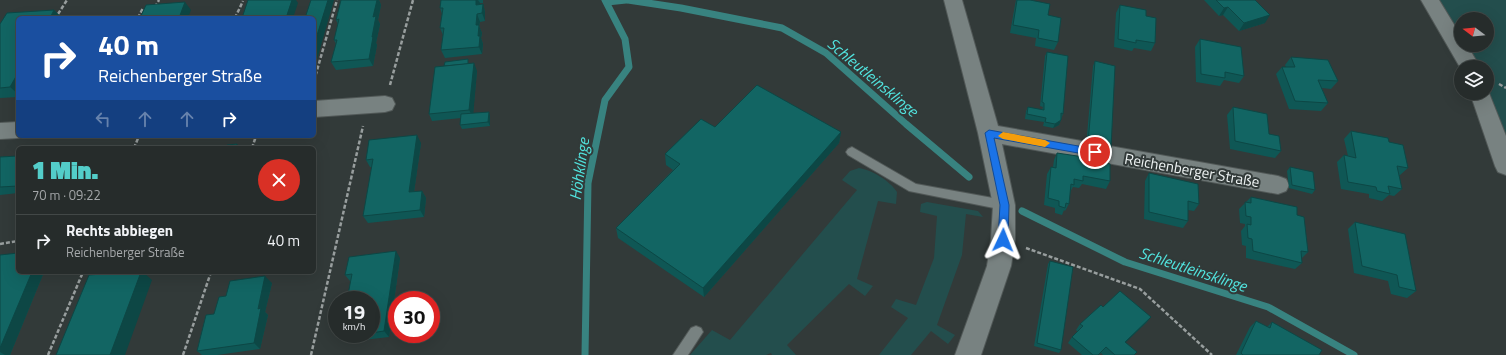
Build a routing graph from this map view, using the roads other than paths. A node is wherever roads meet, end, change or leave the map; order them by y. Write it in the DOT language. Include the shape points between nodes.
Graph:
graph roads {
  1 [pos="953,0"];
  2 [pos="1430,0"];
  3 [pos="1466,60"];
  4 [pos="1482,100"];
  5 [pos="376,105"];
  6 [pos="316,109"];
  7 [pos="16,130"];
  8 [pos="0,131"];
  9 [pos="989,133"];
  10 [pos="852,152"];
  11 [pos="1506,166"];
  12 [pos="1278,185"];
  13 [pos="1004,205"];
  14 [pos="696,332"];
  15 [pos="680,355"];
  16 [pos="968,355"];
  1 -- 9 [label="street"];
  2 -- 3 [label="street"];
  4 -- 11 [label="street"];
  5 -- 6 [label="street"];
  7 -- 8 [label="street"];
  9 -- 12 [label="street, Reichenberger Straße"];
  9 -- 13 [label="street"];
  10 -- 13 [label="lane" via="913,188"];
  13 -- 16 [label="street" via="999,266"];
  14 -- 15 [label="lane"];
}
